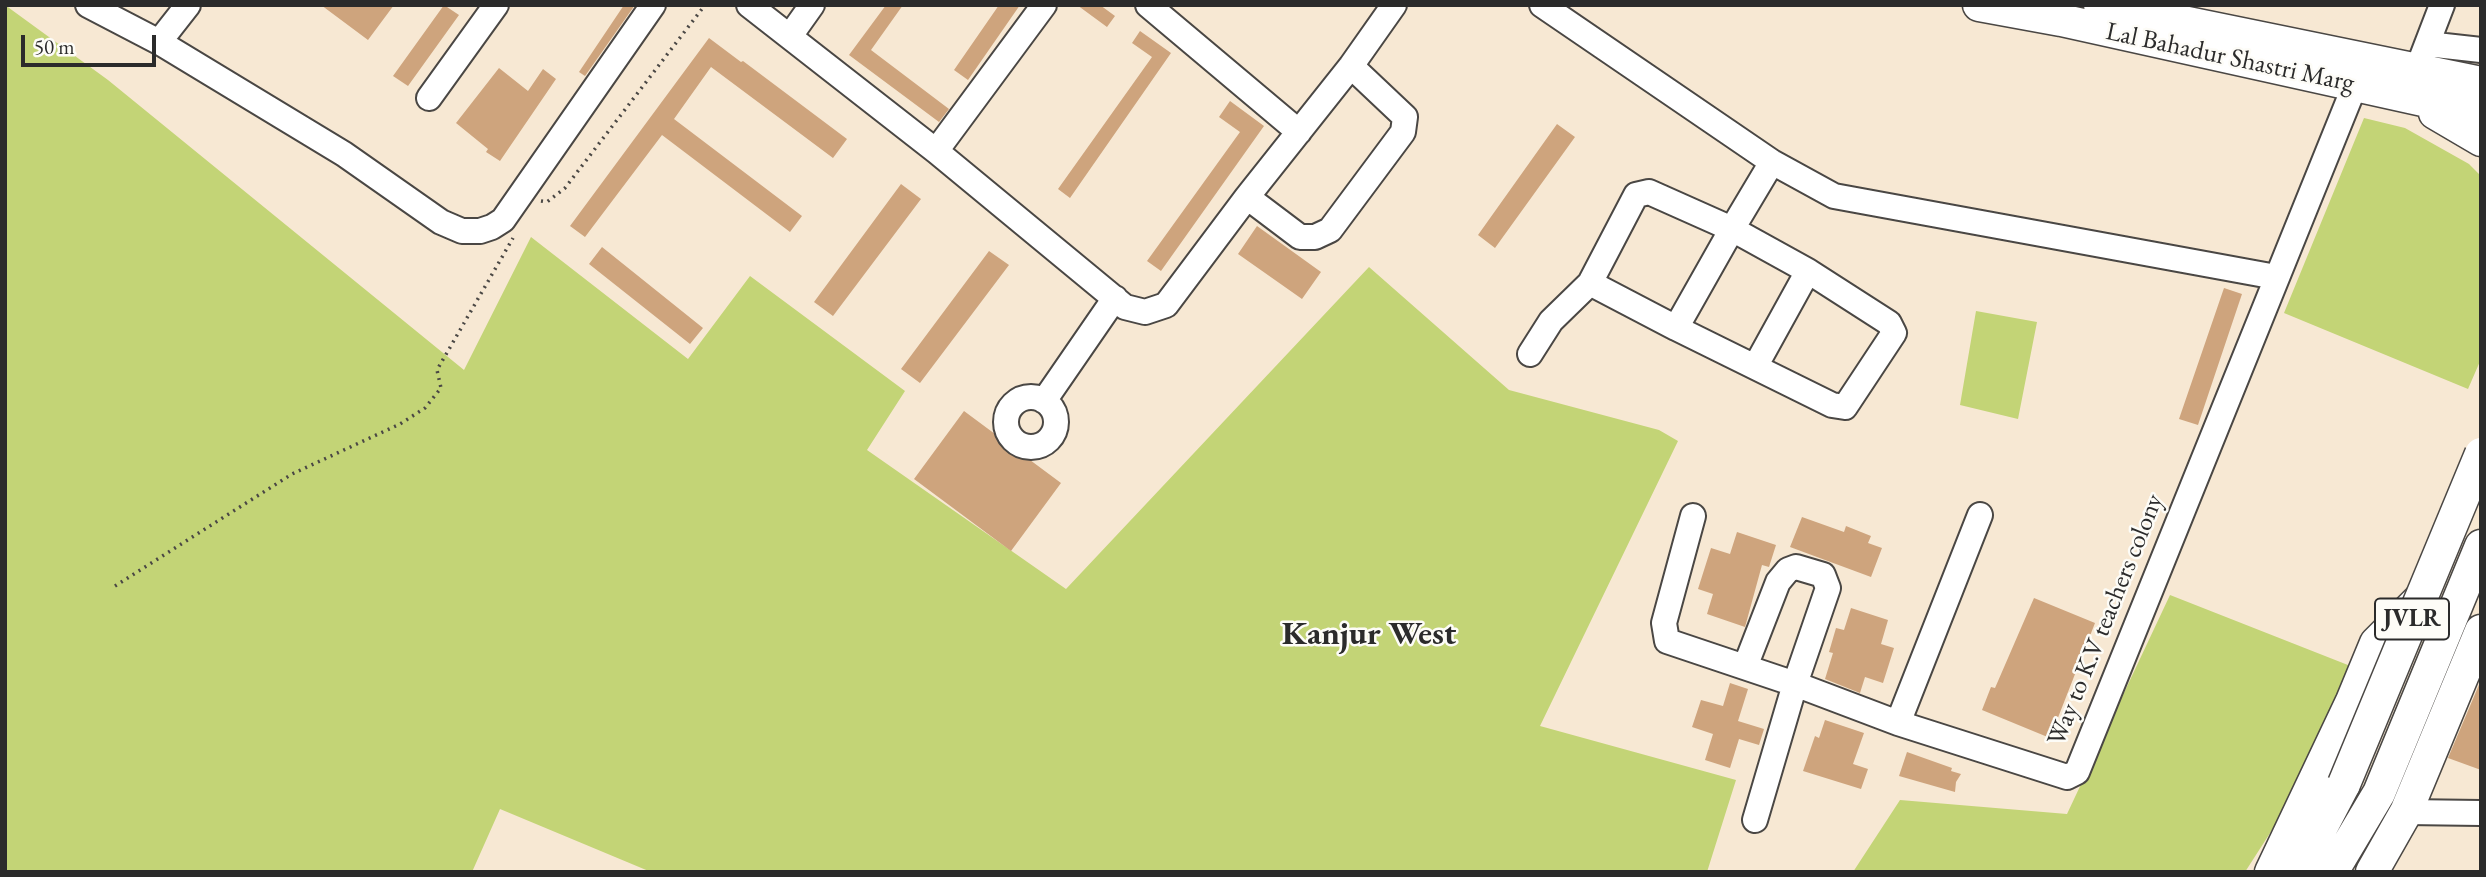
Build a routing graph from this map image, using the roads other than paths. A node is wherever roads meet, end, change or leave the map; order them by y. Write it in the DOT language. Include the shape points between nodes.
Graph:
graph roads {
  1 [pos="88,5"];
  2 [pos="188,5"];
  3 [pos="496,5"];
  4 [pos="653,5"];
  5 [pos="749,5"];
  6 [pos="812,5"];
  7 [pos="1044,5"];
  8 [pos="1148,5"];
  9 [pos="1394,5"];
  10 [pos="1542,5"];
  11 [pos="1979,5"];
  12 [pos="2100,5"];
  13 [pos="2442,5"];
  14 [pos="2142,9"];
  15 [pos="790,36"];
  16 [pos="159,41"];
  17 [pos="2481,50"];
  18 [pos="1351,66"];
  19 [pos="2418,71"];
  20 [pos="2481,83"];
  21 [pos="2355,85"];
  22 [pos="429,98"];
  23 [pos="2481,113"];
  24 [pos="1299,132"];
  25 [pos="2481,140"];
  26 [pos="936,151"];
  27 [pos="1772,163"];
  28 [pos="1247,197"];
  29 [pos="1732,229"];
  30 [pos="1808,271"];
  31 [pos="2276,277"];
  32 [pos="1590,283"];
  33 [pos="1115,298"];
  34 [pos="1676,328"];
  35 [pos="1530,354"];
  36 [pos="1755,367"];
  37 [pos="1044,401"];
  38 [pos="2481,454"];
  39 [pos="2481,484"];
  40 [pos="1980,515"];
  41 [pos="1693,516"];
  42 [pos="2481,546"];
  43 [pos="2481,631"];
  44 [pos="1745,667"];
  45 [pos="1794,684"];
  46 [pos="1898,723"];
  47 [pos="2406,812"];
  48 [pos="2481,813"];
  49 [pos="1755,820"];
  50 [pos="2271,872"];
  51 [pos="2298,872"];
  52 [pos="2332,872"];
  53 [pos="2372,872"];
  1 -- 16 [label="street"];
  2 -- 16 [label="street"];
  3 -- 22 [label="street"];
  4 -- 16 [label="street" via="566,115 519,184 503,220 480,231 462,231 441,222 344,154"];
  5 -- 15 [label="street"];
  6 -- 15 [label="street"];
  7 -- 26 [label="street"];
  8 -- 24 [label="street"];
  9 -- 18 [label="street"];
  10 -- 27 [label="street"];
  11 -- 21 [label="main road, Lal Bahadur Shastri Marg"];
  12 -- 14 [label="main road, Lal Bahadur Shastri Marg"];
  13 -- 19 [label="street"];
  14 -- 19 [label="main road, Lal Bahadur Shastri Marg"];
  15 -- 26 [label="street"];
  17 -- 19 [label="street"];
  18 -- 24 [label="street"];
  18 -- 28 [label="street" via="1405,117 1403,132 1330,230 1300,237"];
  19 -- 20 [label="main road, Lal Bahadur Shastri Marg"];
  19 -- 21 [label="main road, Lal Bahadur Shastri Marg"];
  19 -- 23 [label="main road, Lal Bahadur Shastri Marg"];
  19 -- 25 [label="main road"];
  21 -- 31 [label="street, Way to K.V teachers colony"];
  24 -- 28 [label="street"];
  26 -- 33 [label="street"];
  27 -- 29 [label="street"];
  27 -- 31 [label="street" via="1834,196"];
  28 -- 33 [label="street" via="1166,305 1145,312 1125,307"];
  29 -- 30 [label="street"];
  29 -- 32 [label="street" via="1649,192 1636,195"];
  29 -- 34 [label="street"];
  30 -- 36 [label="street"];
  30 -- 36 [label="street" via="1889,323 1895,332 1845,407"];
  31 -- 46 [label="street, Way to K.V teachers colony" via="2077,772 2067,777"];
  32 -- 34 [label="street"];
  32 -- 35 [label="street" via="1551,321"];
  33 -- 37 [label="street"];
  34 -- 36 [label="street"];
  38 -- 51 [label="main road, JVLR, bridge" via="2344,784"];
  39 -- 50 [label="main road" via="2438,582 2376,643"];
  40 -- 46 [label="street"];
  41 -- 44 [label="street, Way to K.V teachers colony" via="1664,623 1667,641"];
  42 -- 52 [label="main road, JVLR" via="2379,793"];
  43 -- 47 [label="main road"];
  44 -- 45 [label="street, Way to K.V teachers colony"];
  44 -- 45 [label="street" via="1778,582 1796,567 1811,570 1823,575 1828,588"];
  45 -- 46 [label="street, Way to K.V teachers colony"];
  45 -- 49 [label="street"];
  47 -- 48 [label="street"];
  47 -- 53 [label="main road"];
}
